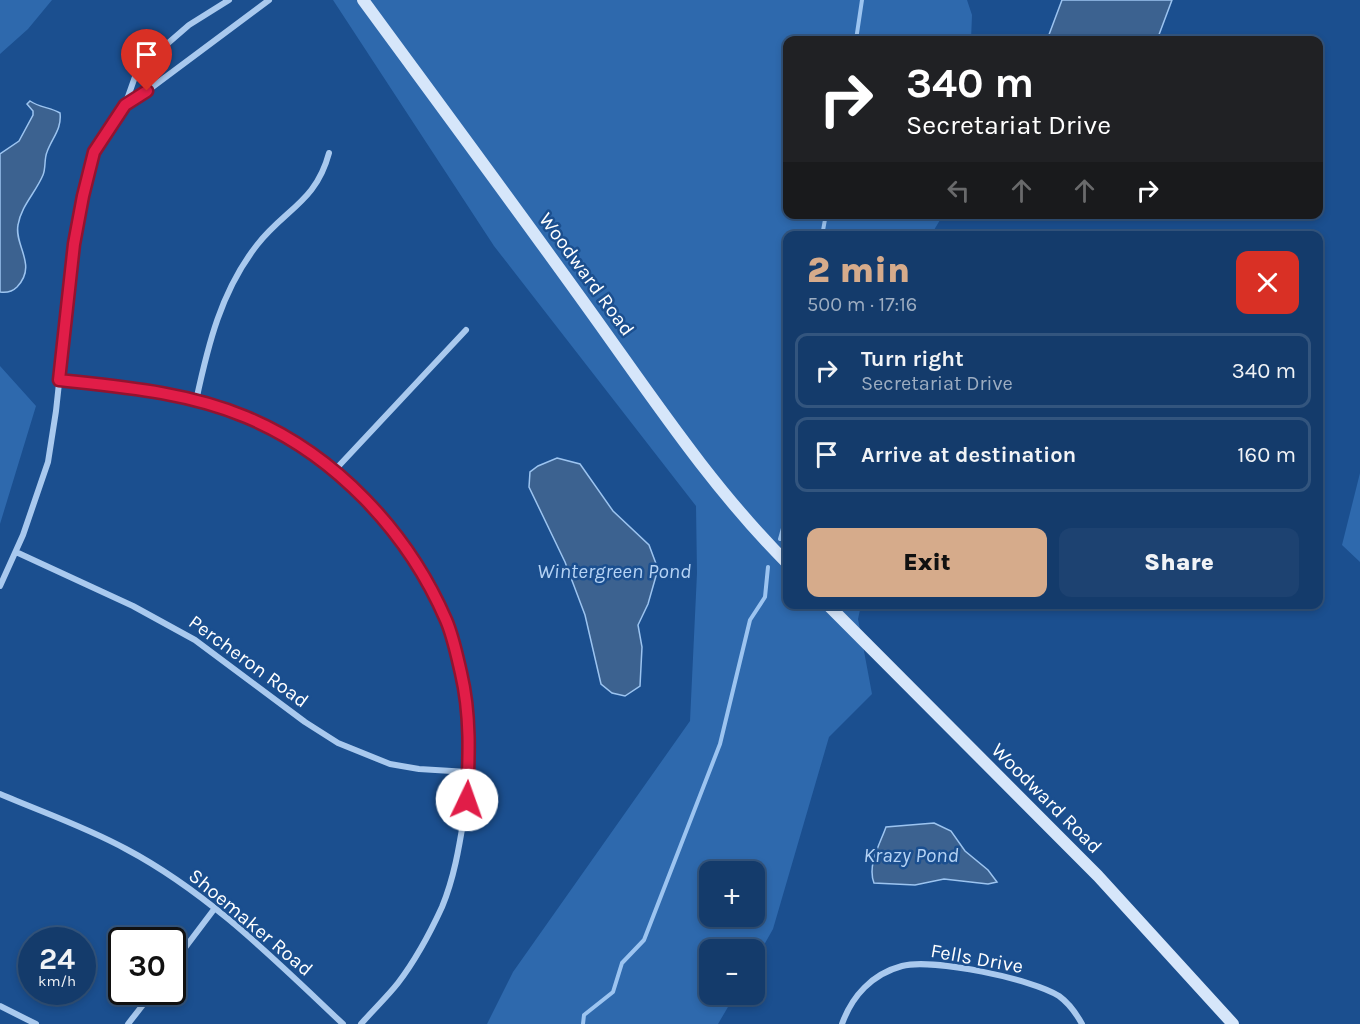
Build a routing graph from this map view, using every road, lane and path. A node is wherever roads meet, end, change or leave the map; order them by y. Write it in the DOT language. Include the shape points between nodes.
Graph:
graph roads {
  1 [pos="229,0"];
  2 [pos="269,0"];
  3 [pos="363,0"];
  4 [pos="125,105"];
  5 [pos="329,153"];
  6 [pos="466,330"];
  7 [pos="59,380"];
  8 [pos="196,401"];
  9 [pos="334,471"];
  10 [pos="16,552"];
  11 [pos="783,559"];
  12 [pos="0,586"];
  13 [pos="832,609"];
  14 [pos="468,772"];
  15 [pos="0,794"];
  16 [pos="215,908"];
  17 [pos="186,946"];
  18 [pos="143,1005"];
  19 [pos="0,1006"];
  20 [pos="36,1024"];
  21 [pos="128,1024"];
  22 [pos="343,1024"];
  23 [pos="361,1024"];
  24 [pos="842,1024"];
  25 [pos="1082,1024"];
  26 [pos="1233,1024"];
  1 -- 4 [label="street" via="189,25 136,74"];
  2 -- 4 [label="street"];
  3 -- 11 [label="street, Woodward Road" via="700,463 738,512"];
  4 -- 7 [label="street" via="94,152 83,196"];
  5 -- 8 [label="street" via="324,173 308,197 276,224 237,272 206,352"];
  6 -- 9 [label="street"];
  7 -- 8 [label="street" via="162,392"];
  7 -- 10 [label="street" via="48,462"];
  8 -- 9 [label="street" via="281,433"];
  9 -- 14 [label="street" via="387,522 421,572 446,621 466,700"];
  10 -- 12 [label="street"];
  10 -- 14 [label="street, Percheron Road" via="133,606 195,640 338,743 390,764"];
  13 -- 26 [label="street, Woodward Road" via="1098,876"];
  14 -- 23 [label="street" via="457,861 442,907 399,982"];
  15 -- 16 [label="street, Shoemaker Road" via="127,849"];
  16 -- 17 [label="street"];
  16 -- 22 [label="street, Shoemaker Road"];
  18 -- 21 [label="street"];
  19 -- 20 [label="street"];
  24 -- 25 [label="street, Fells Drive" via="854,997 869,982 903,966 920,964 1012,978 1044,988 1073,1009"];
}
